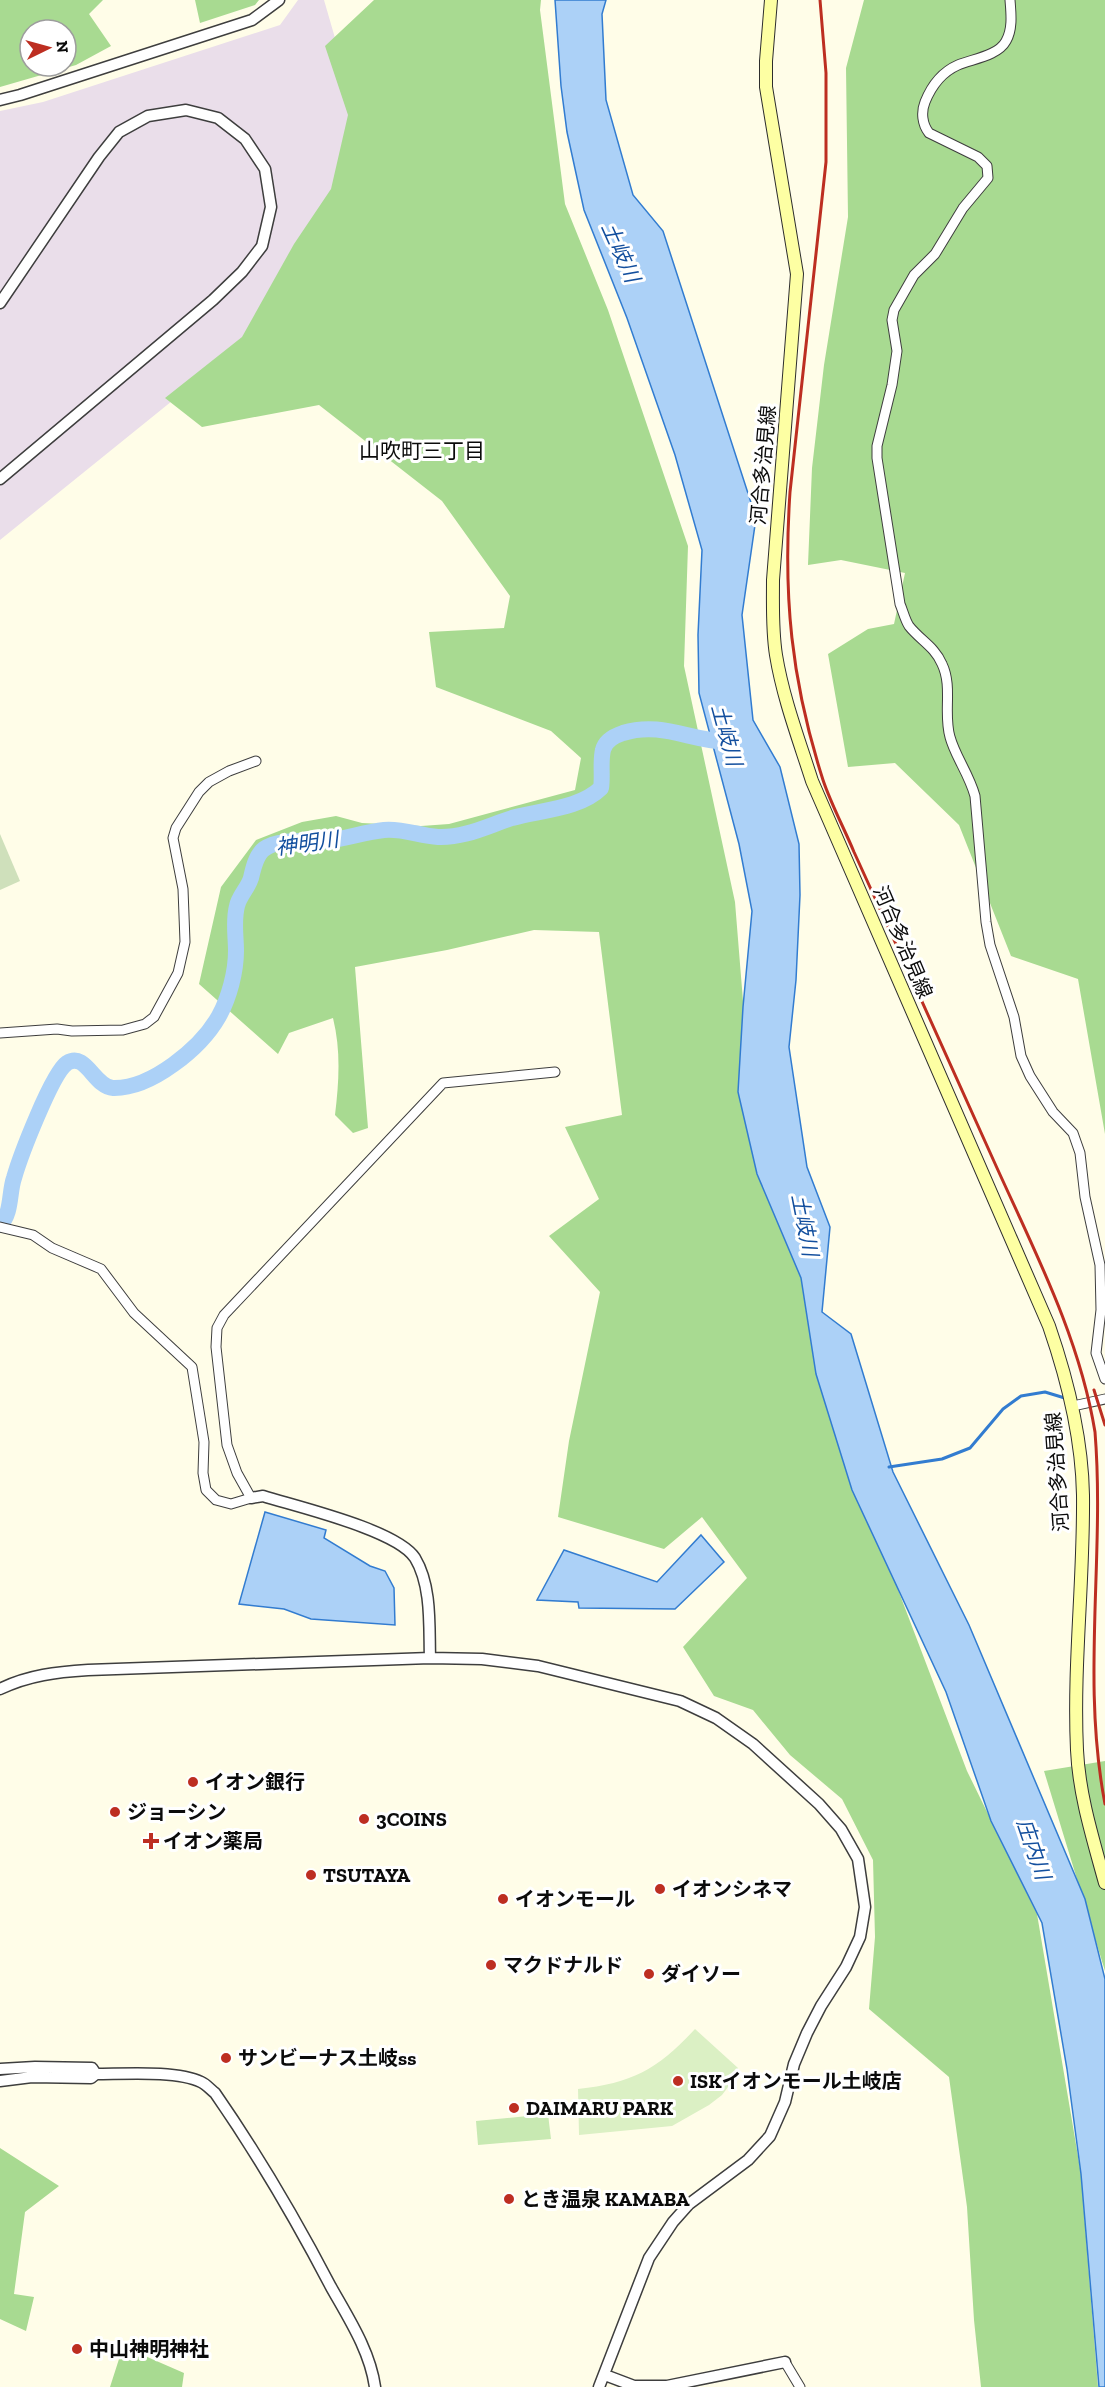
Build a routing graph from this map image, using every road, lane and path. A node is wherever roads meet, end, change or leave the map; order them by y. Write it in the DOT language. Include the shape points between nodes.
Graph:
graph roads {
  1 [pos="279,0"];
  2 [pos="771,0"];
  3 [pos="1010,0"];
  4 [pos="0,100"];
  5 [pos="0,303"];
  6 [pos="0,479"];
  7 [pos="256,761"];
  8 [pos="0,1033"];
  9 [pos="555,1072"];
  10 [pos="0,1227"];
  11 [pos="1105,1379"];
  12 [pos="1105,1399"];
  13 [pos="1073,1406"];
  14 [pos="251,1498"];
  15 [pos="430,1658"];
  16 [pos="0,1689"];
  17 [pos="1105,1883"];
  18 [pos="0,2069"];
  19 [pos="96,2074"];
  20 [pos="0,2081"];
  21 [pos="785,2362"];
  22 [pos="605,2375"];
  23 [pos="375,2387"];
  24 [pos="599,2387"];
  25 [pos="800,2387"];
  1 -- 4 [label="street" via="252,20"];
  2 -- 13 [label="main road, 河合多治見線" via="766,87 797,274 773,580 776,655 812,781 1049,1326"];
  3 -- 11 [label="street" via="1006,42 994,52 956,66 939,79 922,108 928,133 978,156 987,166 988,178 963,208 935,254 914,275 894,310 897,351 877,458 900,604 909,625 944,666 950,737 975,796 990,945 1014,1017 1021,1056 1053,1112 1077,1142 1100,1265 1101,1310 1096,1353"];
  5 -- 6 [label="street" via="99,157 119,132 148,116 186,110 219,117 245,139 265,169 271,207 262,246 242,272"];
  7 -- 8 [label="street" via="210,782 176,828 173,838 183,889 185,942 178,973 154,1017 123,1030"];
  9 -- 14 [label="street" via="443,1083 224,1315 217,1328 216,1347 227,1445"];
  10 -- 14 [label="street" via="33,1234 52,1248 101,1269 134,1313 192,1367 204,1442 206,1490 216,1500 231,1504"];
  12 -- 13 [label="street"];
  13 -- 17 [label="main road, 河合多治見線" via="1083,1494 1077,1752 1086,1813"];
  14 -- 15 [label="street" via="263,1496 381,1533 400,1543 415,1558 424,1581"];
  15 -- 16 [label="street" via="67,1671 34,1676"];
  15 -- 22 [label="street" via="538,1666 680,1701 716,1718 753,1744 834,1821 858,1859 865,1907 860,1937 807,2033 770,2136 748,2160 689,2204 673,2222 650,2258"];
  18 -- 19 [label="street" via="80,2067 92,2068"];
  19 -- 20 [label="street" via="91,2078"];
  19 -- 23 [label="street" via="180,2077 201,2082 215,2093 285,2201 363,2345 373,2367"];
  21 -- 22 [label="street" via="667,2386 634,2386"];
  21 -- 25 [label="street"];
  22 -- 24 [label="street"];
}
